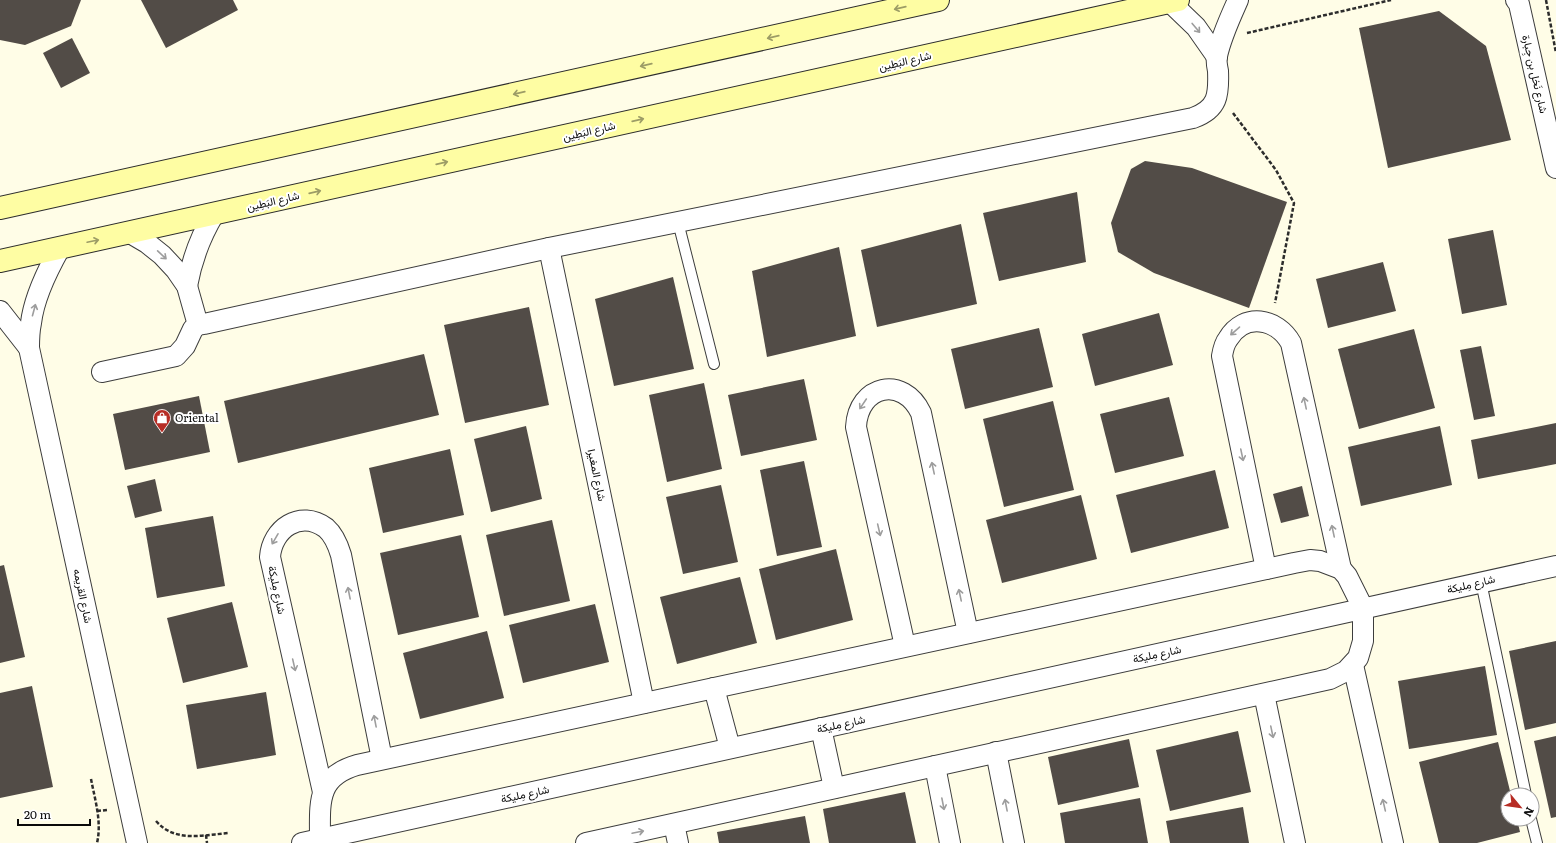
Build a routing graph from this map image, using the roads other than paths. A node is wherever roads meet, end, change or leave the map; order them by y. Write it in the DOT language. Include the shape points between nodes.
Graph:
graph roads {
  1 [pos="938,0"];
  2 [pos="1238,0"];
  3 [pos="1174,1"];
  4 [pos="1519,1"];
  5 [pos="1217,57"];
  6 [pos="1556,168"];
  7 [pos="0,208"];
  8 [pos="214,214"];
  9 [pos="678,222"];
  10 [pos="130,233"];
  11 [pos="60,248"];
  12 [pos="549,248"];
  13 [pos="0,261"];
  14 [pos="187,286"];
  15 [pos="0,311"];
  16 [pos="198,325"];
  17 [pos="29,348"];
  18 [pos="714,364"];
  19 [pos="102,372"];
  20 [pos="1556,566"];
  21 [pos="1266,569"];
  22 [pos="1341,569"];
  23 [pos="1481,582"];
  24 [pos="1363,608"];
  25 [pos="968,633"];
  26 [pos="905,646"];
  27 [pos="1353,665"];
  28 [pos="714,688"];
  29 [pos="1264,694"];
  30 [pos="644,703"];
  31 [pos="821,728"];
  32 [pos="730,748"];
  33 [pos="996,752"];
  34 [pos="382,759"];
  35 [pos="935,766"];
  36 [pos="1524,787"];
  37 [pos="834,788"];
  38 [pos="323,792"];
  39 [pos="1534,827"];
  40 [pos="676,834"];
  41 [pos="314,842"];
  42 [pos="137,843"];
  43 [pos="586,843"];
  44 [pos="950,843"];
  45 [pos="1014,843"];
  46 [pos="1295,843"];
  47 [pos="1393,843"];
  48 [pos="1537,843"];
  1 -- 7 [label="main road, one-way"];
  2 -- 5 [label="street"];
  3 -- 5 [label="street, one-way"];
  8 -- 3 [label="main road, شارع البَطِين, one-way"];
  4 -- 6 [label="street, شارع نَخل بن جِبارة"];
  5 -- 9 [label="street" via="1218,94 1215,102 1209,110 1193,118"];
  8 -- 10 [label="main road, شارع البَطِين"];
  8 -- 14 [label="street" via="196,248"];
  9 -- 12 [label="street"];
  9 -- 18 [label="lane"];
  11 -- 10 [label="main road, شارع البَطِين, one-way"];
  10 -- 14 [label="street, one-way" via="162,255"];
  11 -- 13 [label="main road, شارع البَطِين"];
  17 -- 11 [label="street, شارع القريمه, one-way" via="31,322 38,296"];
  12 -- 16 [label="street"];
  12 -- 30 [label="street, شارع المغيرا"];
  14 -- 16 [label="street"];
  15 -- 17 [label="street, شارع القريمه"];
  16 -- 19 [label="street" via="176,356"];
  17 -- 42 [label="street, شارع القريمه"];
  20 -- 23 [label="street, شارع مِليكة"];
  21 -- 22 [label="street, شارع مِليكة" via="1310,560"];
  22 -- 21 [label="street, one-way" via="1292,342 1286,334 1270,323 1251,322 1242,325 1228,338 1222,356"];
  21 -- 25 [label="street, شارع مِليكة"];
  22 -- 24 [label="street"];
  23 -- 24 [label="street, شارع مِليكة"];
  23 -- 36 [label="lane"];
  24 -- 27 [label="street" via="1363,641"];
  24 -- 31 [label="street, شارع مِليكة"];
  25 -- 26 [label="street, شارع مِليكة"];
  25 -- 26 [label="street, one-way" via="921,414 917,404 910,397 902,392 883,390 865,399 856,416 856,427"];
  26 -- 28 [label="street, شارع مِليكة"];
  27 -- 29 [label="street" via="1339,676 1330,679"];
  47 -- 27 [label="street, one-way"];
  28 -- 30 [label="street, شارع مِليكة"];
  28 -- 32 [label="street"];
  29 -- 33 [label="street"];
  29 -- 46 [label="street, one-way"];
  30 -- 34 [label="street, شارع مِليكة"];
  31 -- 32 [label="street, شارع مِليكة"];
  31 -- 37 [label="street"];
  32 -- 41 [label="street, شارع مِليكة"];
  33 -- 35 [label="street"];
  45 -- 33 [label="street, one-way"];
  34 -- 38 [label="street, شارع مِليكة" via="345,768 334,775"];
  34 -- 38 [label="street, شارع مِليكة, one-way" via="338,546 326,528 317,523 295,522 274,539 270,557"];
  35 -- 37 [label="street"];
  35 -- 44 [label="street, one-way"];
  37 -- 40 [label="street"];
  38 -- 41 [label="street, شارع مِليكة"];
  39 -- 48 [label="lane"];
  43 -- 40 [label="street, one-way"];
}
